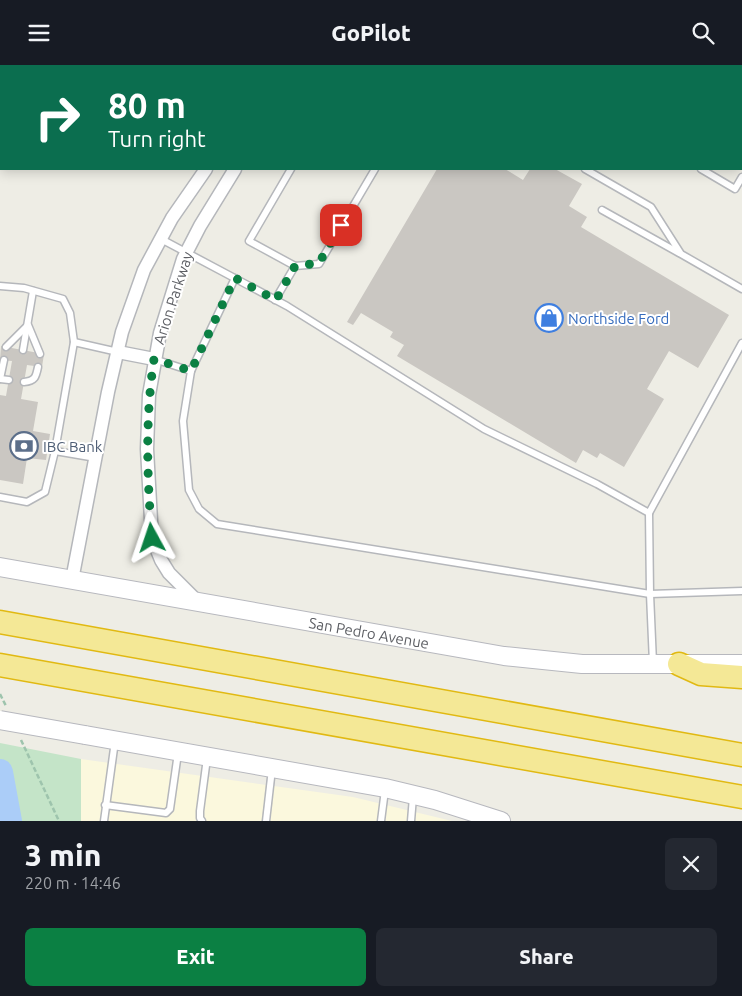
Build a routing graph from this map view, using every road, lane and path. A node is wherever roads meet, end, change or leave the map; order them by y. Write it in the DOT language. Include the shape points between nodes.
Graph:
graph roads {
  1 [pos="205,170"];
  2 [pos="234,170"];
  3 [pos="290,170"];
  4 [pos="374,170"];
  5 [pos="587,170"];
  6 [pos="703,170"];
  7 [pos="742,177"];
  8 [pos="602,210"];
  9 [pos="161,239"];
  10 [pos="186,253"];
  11 [pos="680,254"];
  12 [pos="295,266"];
  13 [pos="235,278"];
  14 [pos="0,286"];
  15 [pos="742,289"];
  16 [pos="33,291"];
  17 [pos="276,300"];
  18 [pos="28,325"];
  19 [pos="74,342"];
  20 [pos="742,343"];
  21 [pos="6,347"];
  22 [pos="24,350"];
  23 [pos="118,352"];
  24 [pos="40,354"];
  25 [pos="154,359"];
  26 [pos="4,360"];
  27 [pos="38,367"];
  28 [pos="191,371"];
  29 [pos="0,379"];
  30 [pos="9,380"];
  31 [pos="24,382"];
  32 [pos="55,451"];
  33 [pos="96,458"];
  34 [pos="0,497"];
  35 [pos="649,513"];
  36 [pos="0,567"];
  37 [pos="72,580"];
  38 [pos="742,591"];
  39 [pos="650,594"];
  40 [pos="198,602"];
  41 [pos="0,622"];
  42 [pos="653,664"];
  43 [pos="679,664"];
  44 [pos="742,664"];
  45 [pos="0,665"];
  46 [pos="742,677"];
  47 [pos="0,693"];
  48 [pos="4,714"];
  49 [pos="18,732"];
  50 [pos="115,740"];
  51 [pos="178,751"];
  52 [pos="742,755"];
  53 [pos="207,757"];
  54 [pos="272,768"];
  55 [pos="385,789"];
  56 [pos="414,795"];
  57 [pos="742,797"];
  58 [pos="106,805"];
  59 [pos="59,821"];
  60 [pos="104,821"];
  61 [pos="202,821"];
  62 [pos="266,821"];
  63 [pos="381,821"];
  64 [pos="411,821"];
  65 [pos="500,821"];
  1 -- 9 [label="street, Arion Parkway"];
  2 -- 10 [label="street, Arion Parkway"];
  3 -- 12 [label="lane" via="249,241"];
  4 -- 12 [label="lane" via="319,263"];
  5 -- 11 [label="lane" via="650,207"];
  6 -- 7 [label="lane" via="735,189"];
  8 -- 11 [label="lane"];
  9 -- 10 [label="lane"];
  9 -- 23 [label="street, Arion Parkway" via="144,270"];
  10 -- 13 [label="lane"];
  10 -- 25 [label="street, Arion Parkway"];
  11 -- 15 [label="lane"];
  12 -- 17 [label="lane"];
  13 -- 17 [label="lane"];
  13 -- 28 [label="lane"];
  14 -- 16 [label="lane"];
  16 -- 18 [label="lane"];
  16 -- 19 [label="lane" via="64,299 70,313"];
  17 -- 35 [label="lane" via="484,429 600,485"];
  18 -- 21 [label="lane"];
  18 -- 22 [label="lane"];
  18 -- 24 [label="lane"];
  19 -- 23 [label="lane"];
  19 -- 32 [label="lane"];
  20 -- 35 [label="lane"];
  23 -- 25 [label="street"];
  23 -- 33 [label="street, Arion Parkway"];
  25 -- 28 [label="lane"];
  25 -- 40 [label="street, Arion Parkway" via="146,449 152,538 169,573"];
  26 -- 29 [label="lane"];
  27 -- 31 [label="lane" via="36,377"];
  28 -- 39 [label="lane" via="183,421 189,490 199,509 217,524"];
  29 -- 30 [label="lane"];
  32 -- 33 [label="lane"];
  32 -- 34 [label="lane" via="45,492 27,502"];
  33 -- 37 [label="street, Arion Parkway"];
  35 -- 39 [label="lane"];
  36 -- 37 [label="main road, San Pedro Avenue"];
  37 -- 40 [label="main road, San Pedro Avenue"];
  38 -- 39 [label="lane"];
  39 -- 42 [label="lane"];
  40 -- 42 [label="main road, San Pedro Avenue" via="504,656 582,664"];
  41 -- 52 [label="highway"];
  42 -- 43 [label="main road, San Pedro Avenue"];
  43 -- 44 [label="main road, San Pedro Avenue"];
  43 -- 46 [label="highway" via="701,674"];
  45 -- 57 [label="highway"];
  47 -- 48 [label="path"];
  48 -- 50 [label="main road, bridge"];
  49 -- 59 [label="path"];
  50 -- 51 [label="main road"];
  50 -- 58 [label="lane"];
  51 -- 53 [label="main road"];
  51 -- 58 [label="lane" via="170,809 166,813"];
  53 -- 54 [label="main road"];
  53 -- 61 [label="lane" via="200,811"];
  54 -- 55 [label="main road"];
  54 -- 62 [label="lane"];
  55 -- 56 [label="main road"];
  55 -- 63 [label="lane"];
  56 -- 64 [label="lane"];
  56 -- 65 [label="main road"];
  58 -- 60 [label="lane"];
}
